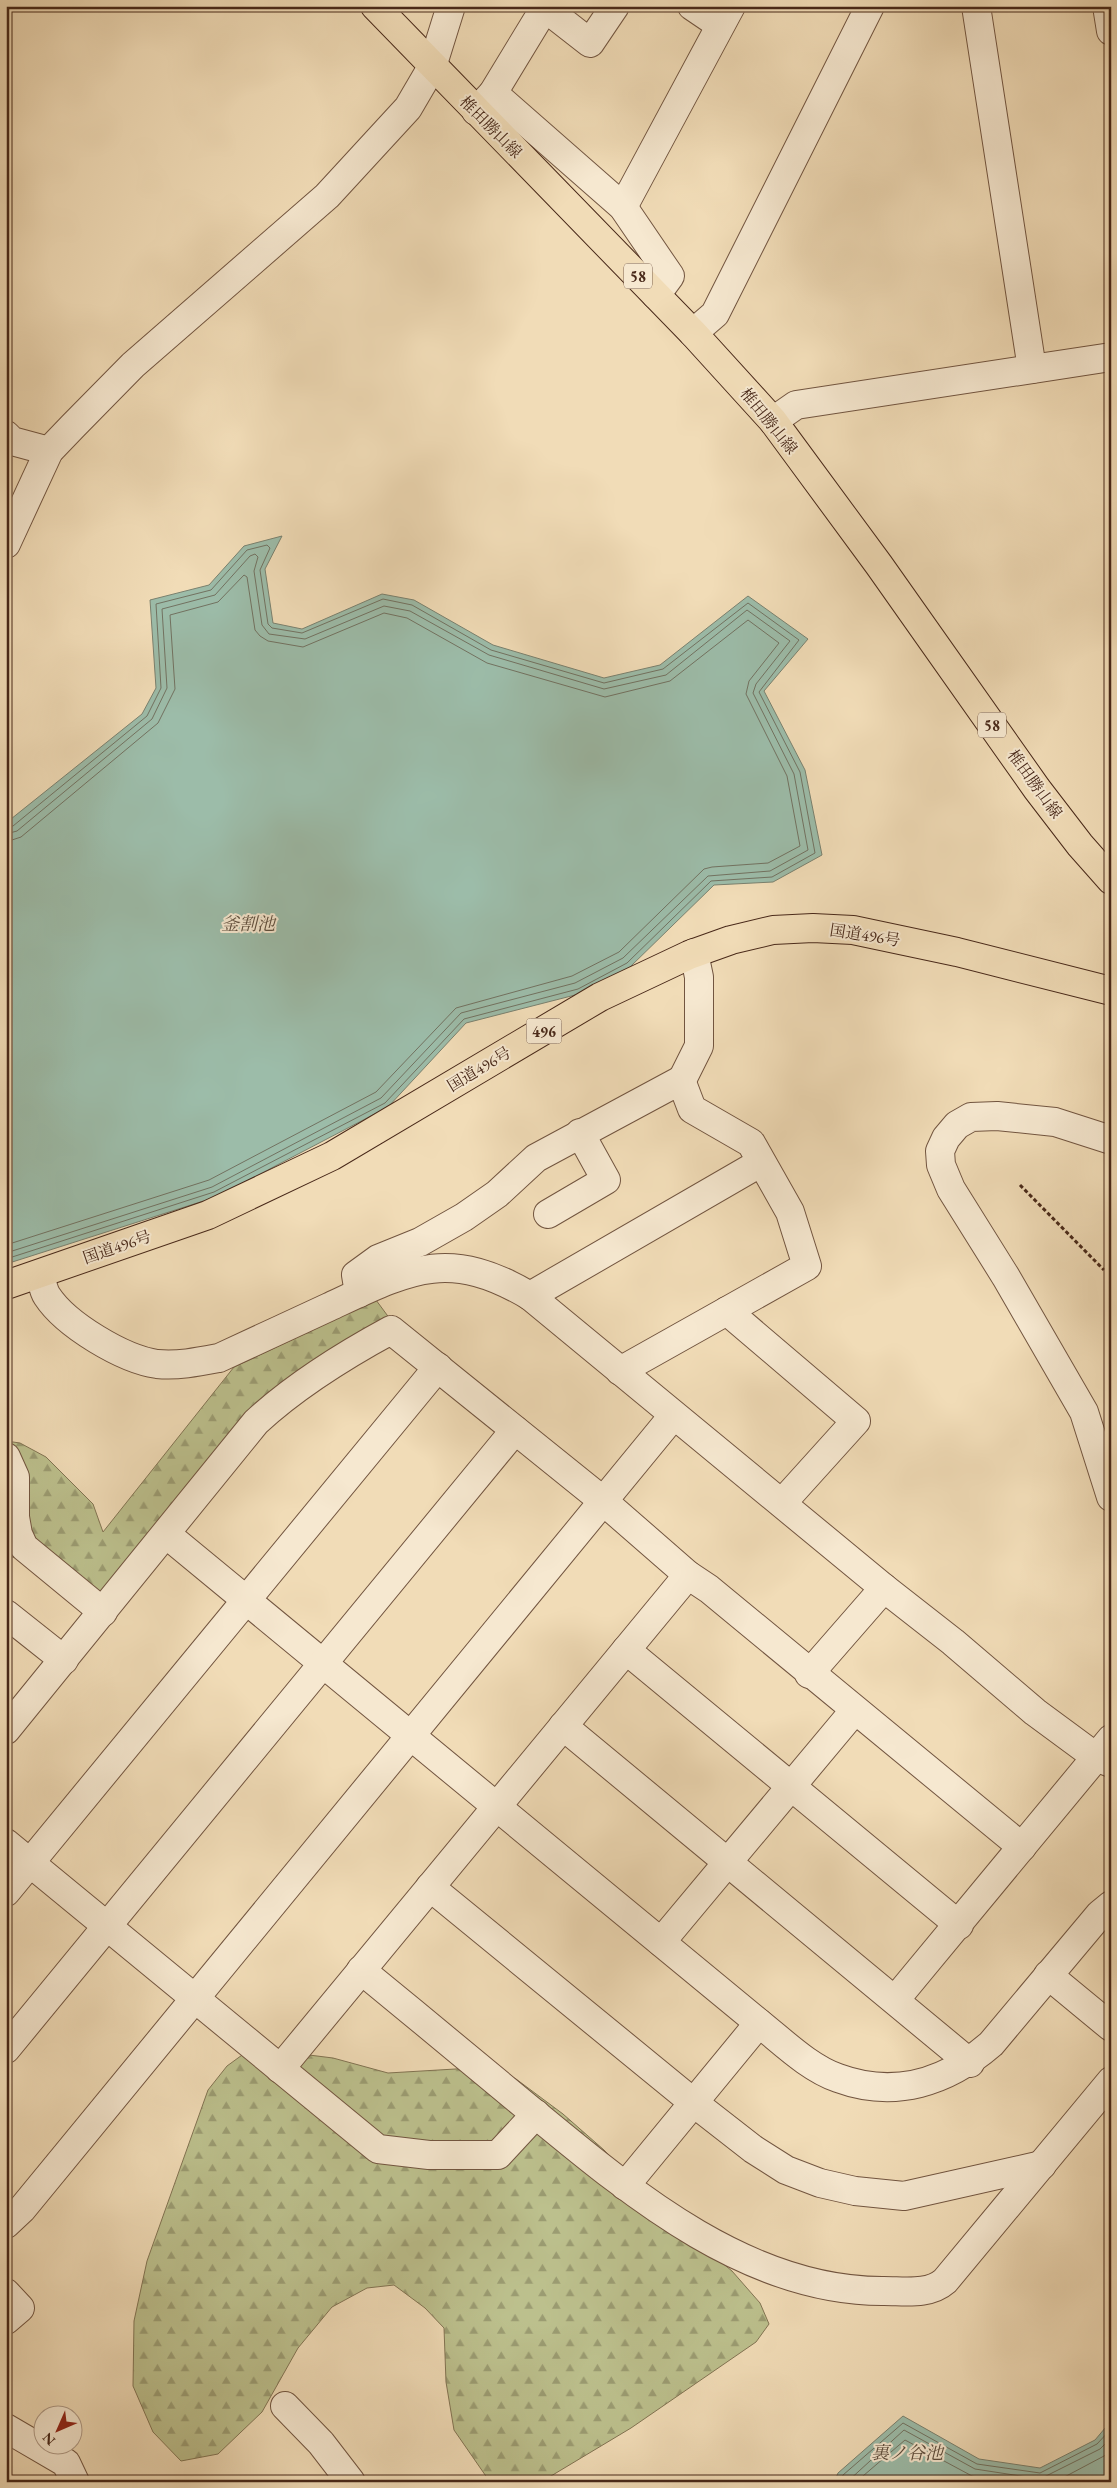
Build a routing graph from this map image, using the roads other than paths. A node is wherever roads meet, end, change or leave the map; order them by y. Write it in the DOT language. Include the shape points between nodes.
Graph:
graph roads {
  1 [pos="375,6"];
  2 [pos="451,6"];
  3 [pos="615,6"];
  4 [pos="692,6"];
  5 [pos="870,6"];
  6 [pos="976,6"];
  7 [pos="1107,6"];
  8 [pos="726,16"];
  9 [pos="1111,31"];
  10 [pos="432,67"];
  11 [pos="484,102"];
  12 [pos="623,206"];
  13 [pos="656,296"];
  14 [pos="693,333"];
  15 [pos="1111,357"];
  16 [pos="1032,369"];
  17 [pos="773,421"];
  18 [pos="6,435"];
  19 [pos="50,451"];
  20 [pos="6,544"];
  21 [pos="1111,880"];
  22 [pos="694,953"];
  23 [pos="1111,992"];
  24 [pos="682,1080"];
  25 [pos="580,1133"];
  26 [pos="1111,1140"];
  27 [pos="760,1164"];
  28 [pos="548,1214"];
  29 [pos="40,1274"];
  30 [pos="6,1285"];
  31 [pos="359,1293"];
  32 [pos="530,1296"];
  33 [pos="727,1311"];
  34 [pos="438,1367"];
  35 [pos="620,1371"];
  36 [pos="673,1416"];
  37 [pos="515,1430"];
  38 [pos="6,1457"];
  39 [pos="1111,1497"];
  40 [pos="602,1500"];
  41 [pos="782,1503"];
  42 [pos="166,1534"];
  43 [pos="688,1575"];
  44 [pos="884,1588"];
  45 [pos="246,1600"];
  46 [pos="103,1612"];
  47 [pos="6,1614"];
  48 [pos="626,1650"];
  49 [pos="64,1660"];
  50 [pos="323,1664"];
  51 [pos="809,1674"];
  52 [pos="854,1711"];
  53 [pos="563,1726"];
  54 [pos="6,1730"];
  55 [pos="410,1735"];
  56 [pos="1106,1753"];
  57 [pos="791,1786"];
  58 [pos="496,1807"];
  59 [pos="6,1842"];
  60 [pos="1022,1848"];
  61 [pos="728,1862"];
  62 [pos="31,1863"];
  63 [pos="430,1887"];
  64 [pos="6,1892"];
  65 [pos="1111,1905"];
  66 [pos="959,1925"];
  67 [pos="107,1926"];
  68 [pos="661,1942"];
  69 [pos="362,1970"];
  70 [pos="1048,1976"];
  71 [pos="194,1998"];
  72 [pos="895,2000"];
  73 [pos="759,2023"];
  74 [pos="1111,2027"];
  75 [pos="6,2049"];
  76 [pos="970,2063"];
  77 [pos="280,2069"];
  78 [pos="1111,2081"];
  79 [pos="694,2103"];
  80 [pos="536,2114"];
  81 [pos="1042,2165"];
  82 [pos="626,2186"];
  83 [pos="6,2224"];
  84 [pos="6,2293"];
  85 [pos="6,2320"];
  86 [pos="285,2406"];
  87 [pos="6,2428"];
  88 [pos="75,2482"];
  89 [pos="351,2482"];
  1 -- 10 [label="main road, 椎田勝山線 / 58"];
  2 -- 10 [label="street"];
  3 -- 11 [label="street" via="590,44 549,11 540,14"];
  4 -- 8 [label="street"];
  5 -- 14 [label="street" via="715,314"];
  6 -- 16 [label="street"];
  7 -- 9 [label="street"];
  8 -- 12 [label="street"];
  10 -- 11 [label="main road, 椎田勝山線 / 58"];
  10 -- 19 [label="street" via="408,108 327,196 133,365"];
  11 -- 12 [label="street"];
  11 -- 13 [label="main road, 椎田勝山線 / 58"];
  12 -- 13 [label="street" via="670,276"];
  13 -- 14 [label="main road, 椎田勝山線 / 58"];
  14 -- 17 [label="main road, 椎田勝山線 / 58"];
  15 -- 16 [label="street"];
  16 -- 17 [label="street" via="796,405"];
  17 -- 21 [label="main road, 椎田勝山線 / 58" via="1037,789"];
  18 -- 19 [label="street" via="12,441"];
  19 -- 20 [label="street"];
  22 -- 23 [label="main road, 国道496号 / 496" via="773,930 853,930 957,952"];
  22 -- 24 [label="street" via="699,977 699,1046"];
  22 -- 29 [label="main road, 国道496号 / 496" via="600,997 332,1156 208,1215"];
  24 -- 25 [label="street"];
  24 -- 27 [label="street" via="692,1109 751,1143"];
  25 -- 28 [label="street" via="606,1180"];
  25 -- 31 [label="street" via="536,1158 497,1194 464,1217 420,1242 378,1259 356,1275"];
  26 -- 39 [label="street" via="1055,1122 997,1116 971,1117 957,1125 940,1151 941,1165 951,1189 1084,1412"];
  27 -- 32 [label="street"];
  27 -- 33 [label="street" via="790,1212 807,1266"];
  29 -- 30 [label="main road, 国道496号 / 496"];
  29 -- 31 [label="street" via="45,1294 76,1324 122,1354 156,1364 188,1364 219,1358"];
  31 -- 32 [label="street" via="404,1273 442,1268 486,1274"];
  32 -- 35 [label="street"];
  33 -- 35 [label="street"];
  33 -- 41 [label="street" via="856,1420"];
  34 -- 37 [label="street"];
  34 -- 42 [label="street" via="391,1330 343,1356 256,1422"];
  34 -- 45 [label="street"];
  35 -- 36 [label="street"];
  36 -- 40 [label="street"];
  36 -- 41 [label="street"];
  37 -- 40 [label="street"];
  37 -- 50 [label="street"];
  38 -- 46 [label="street" via="15,1477 15,1517 24,1547"];
  40 -- 43 [label="street"];
  40 -- 55 [label="street"];
  41 -- 44 [label="street"];
  42 -- 45 [label="street"];
  42 -- 46 [label="street"];
  43 -- 48 [label="street"];
  43 -- 51 [label="street"];
  44 -- 51 [label="street"];
  44 -- 56 [label="street" via="1035,1712"];
  45 -- 50 [label="street"];
  45 -- 62 [label="street"];
  46 -- 49 [label="street"];
  47 -- 49 [label="street"];
  48 -- 53 [label="street"];
  48 -- 57 [label="street"];
  49 -- 54 [label="street"];
  50 -- 55 [label="street"];
  50 -- 67 [label="street"];
  51 -- 52 [label="street"];
  52 -- 57 [label="street"];
  52 -- 60 [label="street"];
  53 -- 58 [label="street"];
  53 -- 61 [label="street"];
  55 -- 58 [label="street"];
  55 -- 71 [label="street"];
  56 -- 60 [label="street"];
  57 -- 61 [label="street"];
  57 -- 66 [label="street"];
  58 -- 63 [label="street"];
  58 -- 68 [label="street"];
  59 -- 62 [label="street"];
  60 -- 66 [label="street"];
  61 -- 68 [label="street"];
  61 -- 72 [label="street"];
  62 -- 64 [label="street"];
  62 -- 67 [label="street"];
  63 -- 69 [label="street"];
  63 -- 79 [label="street"];
  65 -- 70 [label="street"];
  66 -- 72 [label="street"];
  67 -- 71 [label="street"];
  67 -- 75 [label="street"];
  68 -- 73 [label="street"];
  69 -- 77 [label="street"];
  69 -- 80 [label="street"];
  70 -- 74 [label="street"];
  70 -- 76 [label="street" via="991,2044"];
  71 -- 77 [label="street"];
  71 -- 83 [label="street" via="22,2209"];
  72 -- 76 [label="street"];
  73 -- 76 [label="street" via="809,2062 837,2078 861,2084 915,2086"];
  73 -- 79 [label="street"];
  77 -- 80 [label="street" via="378,2149 429,2155 498,2156"];
  78 -- 81 [label="street"];
  79 -- 81 [label="street" via="786,2170 820,2184 855,2191 904,2196"];
  79 -- 82 [label="street"];
  80 -- 82 [label="street"];
  81 -- 82 [label="street" via="945,2280 936,2289 919,2291 859,2291 808,2281 767,2267 672,2219"];
  84 -- 85 [label="street" via="20,2308"];
  86 -- 89 [label="street" via="321,2443"];
  87 -- 88 [label="street" via="66,2463"];
}
